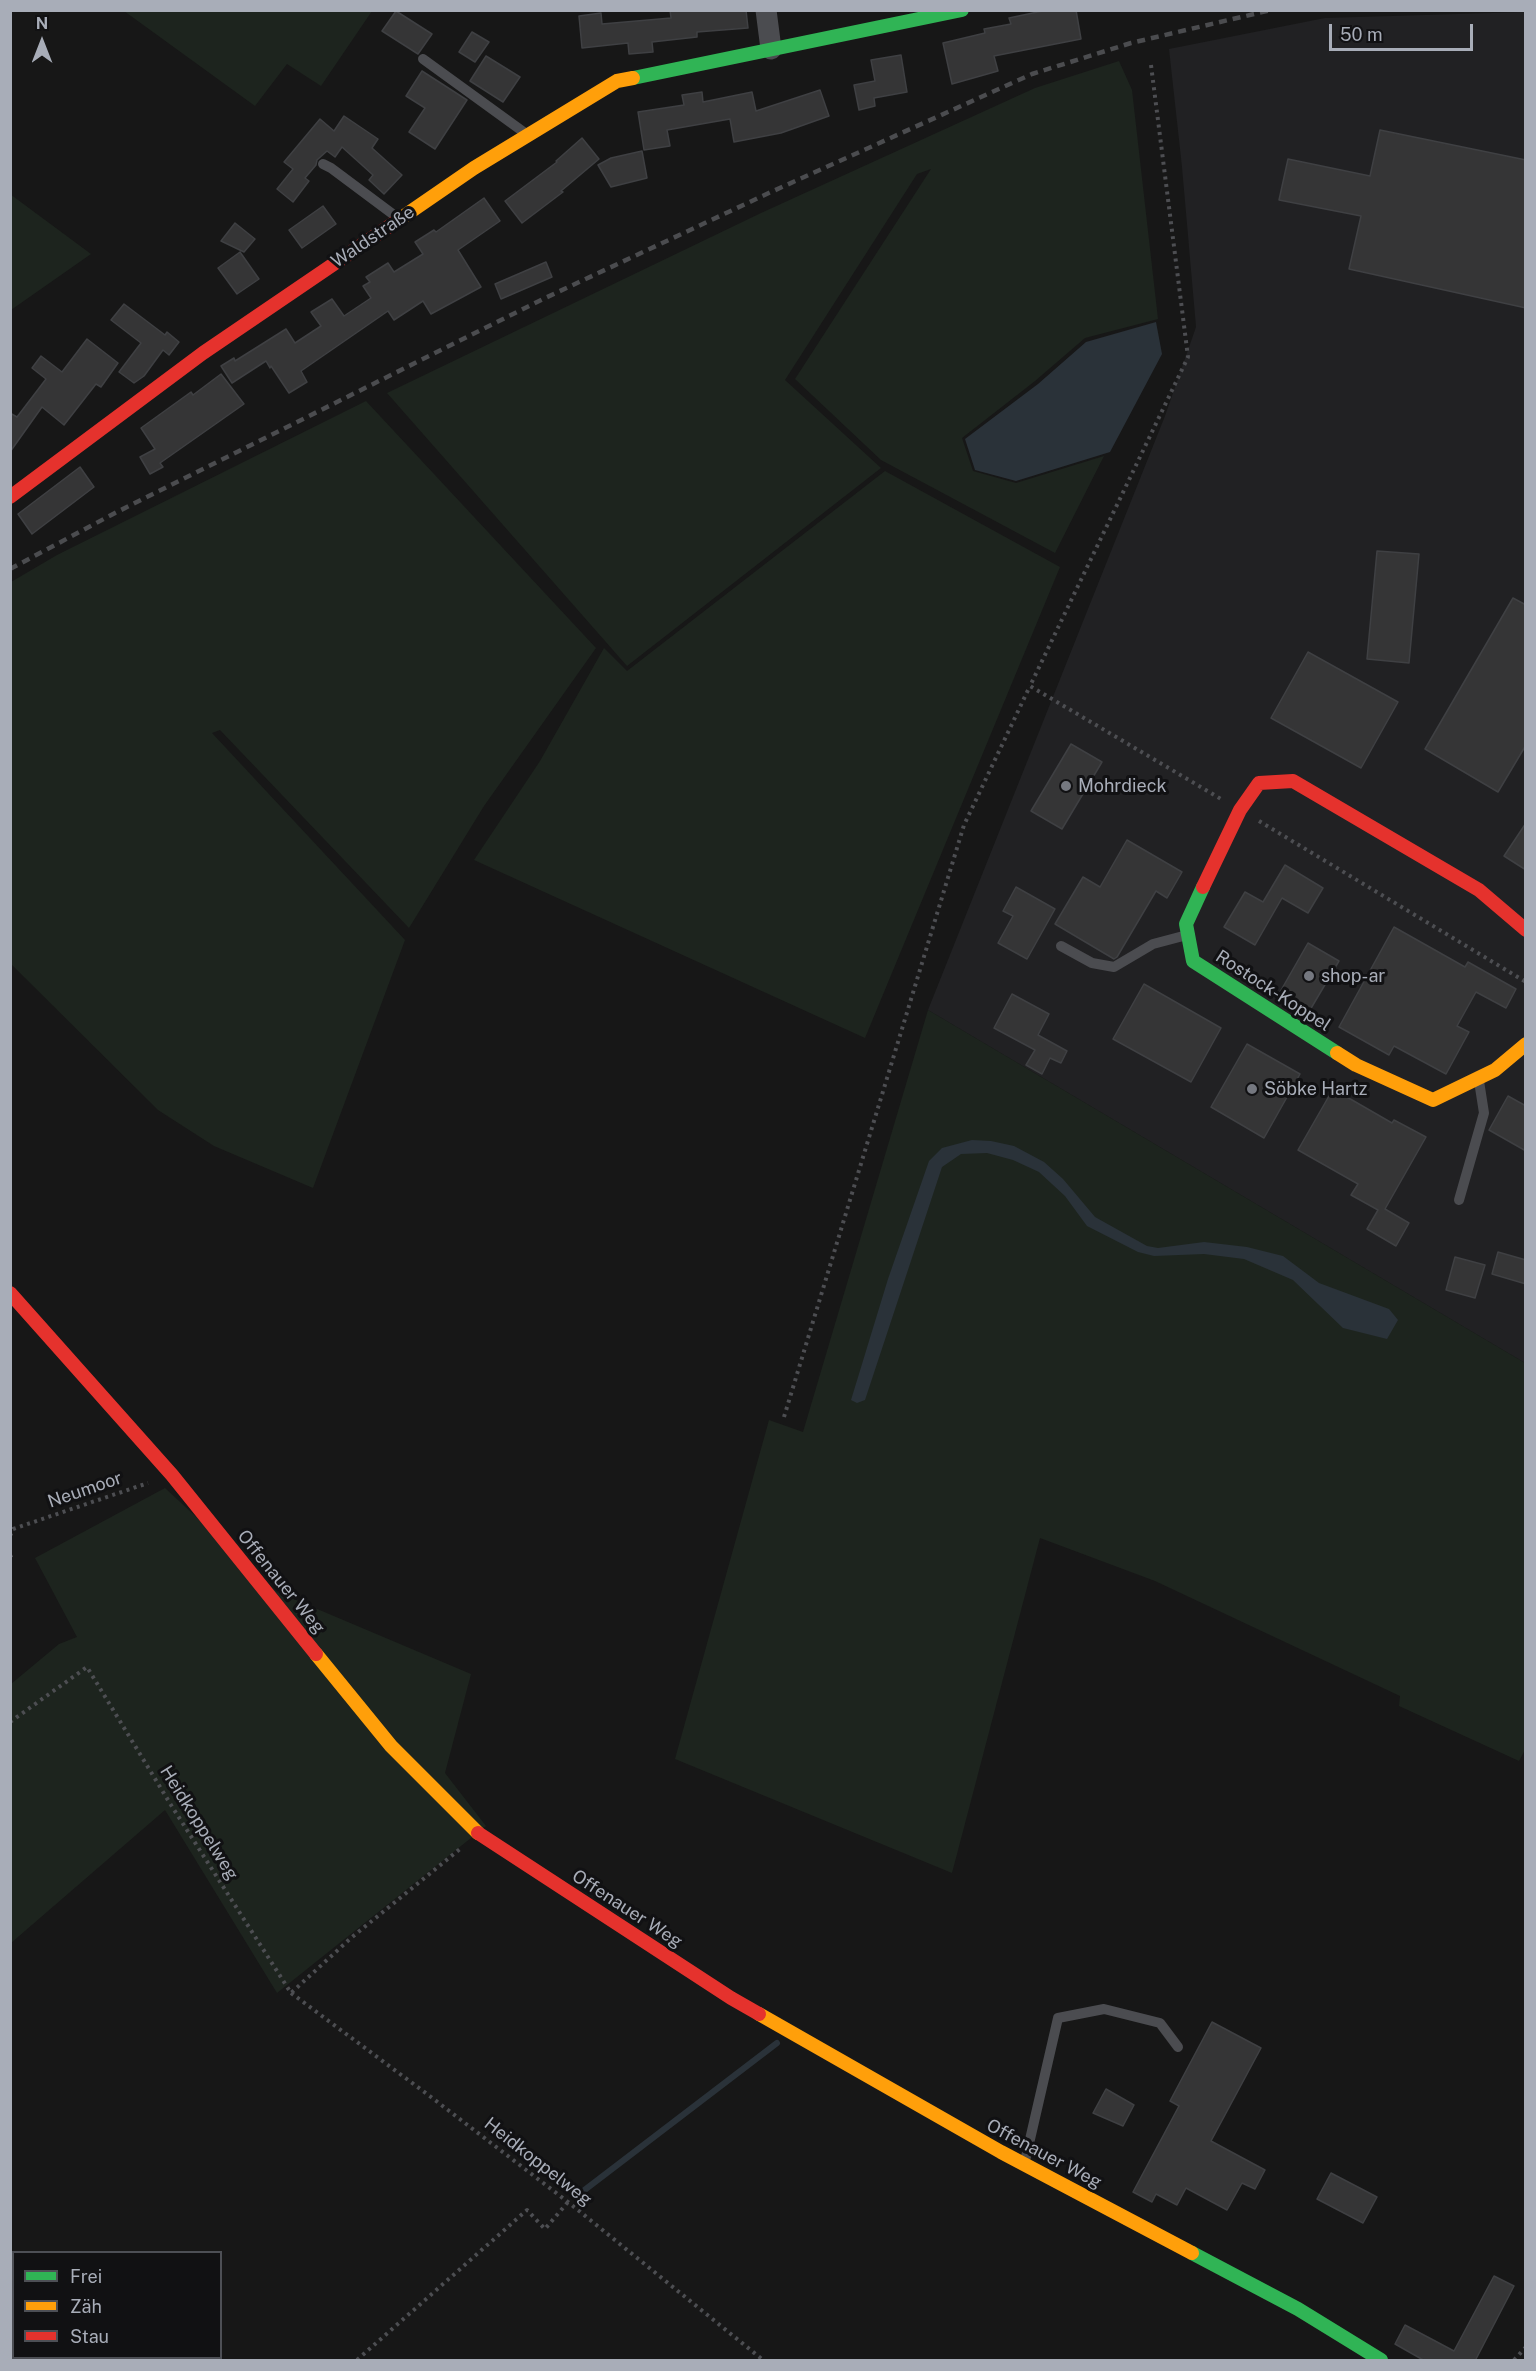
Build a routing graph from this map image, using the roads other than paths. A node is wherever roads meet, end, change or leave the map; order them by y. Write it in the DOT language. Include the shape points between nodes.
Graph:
graph roads {
  1 [pos="766,10"];
  2 [pos="962,10"];
  3 [pos="771,49"];
  4 [pos="423,59"];
  5 [pos="527,135"];
  6 [pos="322,164"];
  7 [pos="399,219"];
  8 [pos="10,497"];
  9 [pos="1526,930"];
  10 [pos="1188,935"];
  11 [pos="1061,946"];
  12 [pos="1526,1044"];
  13 [pos="1479,1078"];
  14 [pos="1459,1200"];
  15 [pos="10,1293"];
  16 [pos="1178,2048"];
  17 [pos="1024,2164"];
  18 [pos="1381,2361"];
  1 -- 3 [label="street"];
  2 -- 3 [label="street, Waldstraße"];
  3 -- 5 [label="street, Waldstraße" via="618,81"];
  4 -- 5 [label="lane"];
  5 -- 7 [label="street, Waldstraße"];
  6 -- 7 [label="lane"];
  7 -- 8 [label="street, Waldstraße" via="203,353"];
  9 -- 10 [label="street, Rostock-Koppel" via="1479,890 1293,781 1259,783 1240,810 1185,924"];
  10 -- 11 [label="lane" via="1153,944 1114,967 1092,963"];
  10 -- 13 [label="street, Rostock-Koppel" via="1193,961 1356,1065 1433,1100"];
  12 -- 13 [label="street, Rostock-Koppel"];
  13 -- 14 [label="lane" via="1484,1113"];
  15 -- 17 [label="street, Offenauer Weg" via="172,1475 391,1746 478,1834 731,1998"];
  16 -- 17 [label="lane" via="1160,2023 1104,2009 1058,2018"];
  17 -- 18 [label="street, Offenauer Weg" via="1298,2309"];
}
